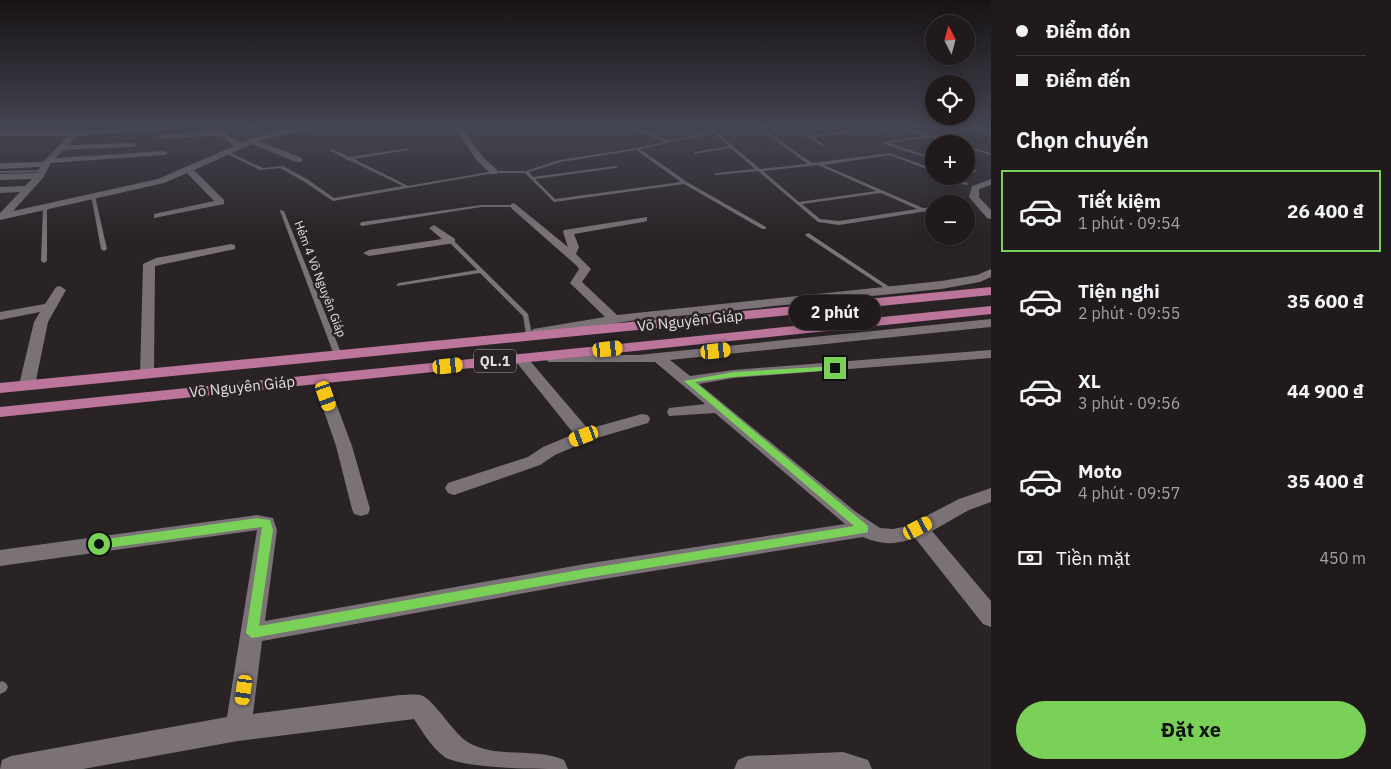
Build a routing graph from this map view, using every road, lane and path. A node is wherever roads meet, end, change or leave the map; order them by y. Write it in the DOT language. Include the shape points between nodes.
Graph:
graph roads {
  1 [pos="47,164"];
  2 [pos="77,164"];
  3 [pos="201,164"];
  4 [pos="251,164"];
  5 [pos="358,164"];
  6 [pos="485,164"];
  7 [pos="551,164"];
  8 [pos="658,164"];
  9 [pos="752,164"];
  10 [pos="819,164"];
  11 [pos="812,165"];
  12 [pos="0,166"];
  13 [pos="616,167"];
  14 [pos="44,168"];
  15 [pos="189,170"];
  16 [pos="760,170"];
  17 [pos="0,172"];
  18 [pos="494,172"];
  19 [pos="526,172"];
  20 [pos="717,174"];
  21 [pos="0,177"];
  22 [pos="533,178"];
  23 [pos="991,182"];
  24 [pos="686,184"];
  25 [pos="406,186"];
  26 [pos="27,189"];
  27 [pos="0,190"];
  28 [pos="882,192"];
  29 [pos="93,196"];
  30 [pos="799,203"];
  31 [pos="514,206"];
  32 [pos="45,207"];
  33 [pos="922,210"];
  34 [pos="925,210"];
  35 [pos="282,211"];
  36 [pos="1,216"];
  37 [pos="158,216"];
  38 [pos="991,216"];
  39 [pos="643,219"];
  40 [pos="362,224"];
  41 [pos="434,228"];
  42 [pos="764,228"];
  43 [pos="808,235"];
  44 [pos="451,242"];
  45 [pos="231,247"];
  46 [pos="104,249"];
  47 [pos="369,253"];
  48 [pos="570,254"];
  49 [pos="44,261"];
  50 [pos="481,271"];
  51 [pos="991,272"];
  52 [pos="399,285"];
  53 [pos="60,290"];
  54 [pos="891,290"];
  55 [pos="991,291"];
  56 [pos="49,307"];
  57 [pos="991,310"];
  58 [pos="0,316"];
  59 [pos="614,319"];
  60 [pos="991,323"];
  61 [pos="529,334"];
  62 [pos="496,340"];
  63 [pos="991,354"];
  64 [pos="338,355"];
  65 [pos="658,356"];
  66 [pos="525,358"];
  67 [pos="147,374"];
  68 [pos="320,379"];
  69 [pos="688,381"];
  70 [pos="27,385"];
  71 [pos="0,388"];
  72 [pos="721,408"];
  73 [pos="22,410"];
  74 [pos="0,412"];
  75 [pos="675,412"];
  76 [pos="0,418"];
  77 [pos="642,419"];
  78 [pos="584,436"];
  79 [pos="454,488"];
  80 [pos="991,495"];
  81 [pos="361,509"];
  82 [pos="918,528"];
  83 [pos="864,529"];
  84 [pos="0,558"];
  85 [pos="991,617"];
  86 [pos="252,633"];
  87 [pos="238,728"];
  88 [pos="11,769"];
  89 [pos="555,769"];
  90 [pos="747,769"];
  91 [pos="859,769"];
  1 -- 14 [label="street"];
  2 -- 14 [label="street"];
  3 -- 15 [label="street"];
  4 -- 25 [label="lane" via="262,169 281,167 333,200"];
  5 -- 25 [label="lane"];
  6 -- 18 [label="street"];
  7 -- 19 [label="lane"];
  8 -- 24 [label="lane"];
  9 -- 16 [label="lane"];
  10 -- 11 [label="lane"];
  10 -- 28 [label="lane"];
  11 -- 16 [label="lane"];
  12 -- 14 [label="street"];
  13 -- 22 [label="lane"];
  14 -- 17 [label="lane"];
  14 -- 21 [label="street"];
  14 -- 26 [label="street"];
  15 -- 29 [label="street" via="147,185"];
  15 -- 37 [label="street" via="221,202"];
  16 -- 20 [label="lane"];
  16 -- 30 [label="lane"];
  18 -- 19 [label="lane"];
  18 -- 25 [label="lane"];
  19 -- 22 [label="lane"];
  22 -- 24 [label="lane" via="554,201"];
  23 -- 38 [label="street" via="976,188 974,197"];
  24 -- 42 [label="lane"];
  26 -- 27 [label="street"];
  26 -- 36 [label="street"];
  28 -- 30 [label="lane"];
  28 -- 33 [label="lane"];
  29 -- 32 [label="street"];
  29 -- 46 [label="lane"];
  30 -- 33 [label="lane" via="818,220 829,223"];
  31 -- 40 [label="lane" via="481,206"];
  31 -- 48 [label="street"];
  32 -- 36 [label="street"];
  32 -- 49 [label="lane"];
  33 -- 34 [label="lane"];
  35 -- 64 [label="lane, Hẻm 4 Võ Nguyên Giáp"];
  39 -- 48 [label="street" via="568,232 574,247"];
  41 -- 44 [label="street"];
  43 -- 54 [label="lane"];
  44 -- 47 [label="street"];
  44 -- 50 [label="lane"];
  45 -- 67 [label="street" via="149,264"];
  48 -- 59 [label="street" via="585,270 576,283"];
  50 -- 52 [label="lane"];
  50 -- 61 [label="lane" via="526,315"];
  51 -- 54 [label="street" via="980,278"];
  53 -- 56 [label="street"];
  54 -- 59 [label="street"];
  55 -- 62 [label="highway, Võ Nguyên Giáp / QL.1"];
  56 -- 58 [label="street"];
  56 -- 70 [label="street" via="41,322"];
  57 -- 66 [label="highway, Võ Nguyên Giáp / QL.1"];
  59 -- 61 [label="street"];
  60 -- 65 [label="street"];
  61 -- 62 [label="street"];
  62 -- 64 [label="highway, Võ Nguyên Giáp / QL.1"];
  63 -- 69 [label="street" via="818,370 733,374"];
  64 -- 67 [label="highway, Võ Nguyên Giáp / QL.1"];
  65 -- 66 [label="street" via="638,359"];
  65 -- 69 [label="street"];
  66 -- 68 [label="highway, Võ Nguyên Giáp / QL.1"];
  66 -- 78 [label="street"];
  67 -- 70 [label="highway, Võ Nguyên Giáp / QL.1"];
  68 -- 73 [label="highway, Võ Nguyên Giáp / QL.1"];
  68 -- 81 [label="street" via="344,446"];
  69 -- 72 [label="street"];
  70 -- 71 [label="highway, Võ Nguyên Giáp / QL.1"];
  72 -- 75 [label="street"];
  72 -- 83 [label="street"];
  73 -- 74 [label="highway, Võ Nguyên Giáp / QL.1"];
  73 -- 76 [label="street"];
  77 -- 78 [label="street"];
  78 -- 79 [label="street" via="549,451 534,462"];
  80 -- 82 [label="street" via="962,505"];
  82 -- 83 [label="street" via="895,537 881,536"];
  82 -- 85 [label="street"];
  83 -- 86 [label="street" via="585,573"];
  84 -- 86 [label="street" via="266,523"];
  86 -- 87 [label="street"];
  87 -- 88 [label="street"];
  87 -- 89 [label="street" via="420,707 439,733 461,753 500,765"];
  90 -- 91 [label="street" via="843,765"];
}
